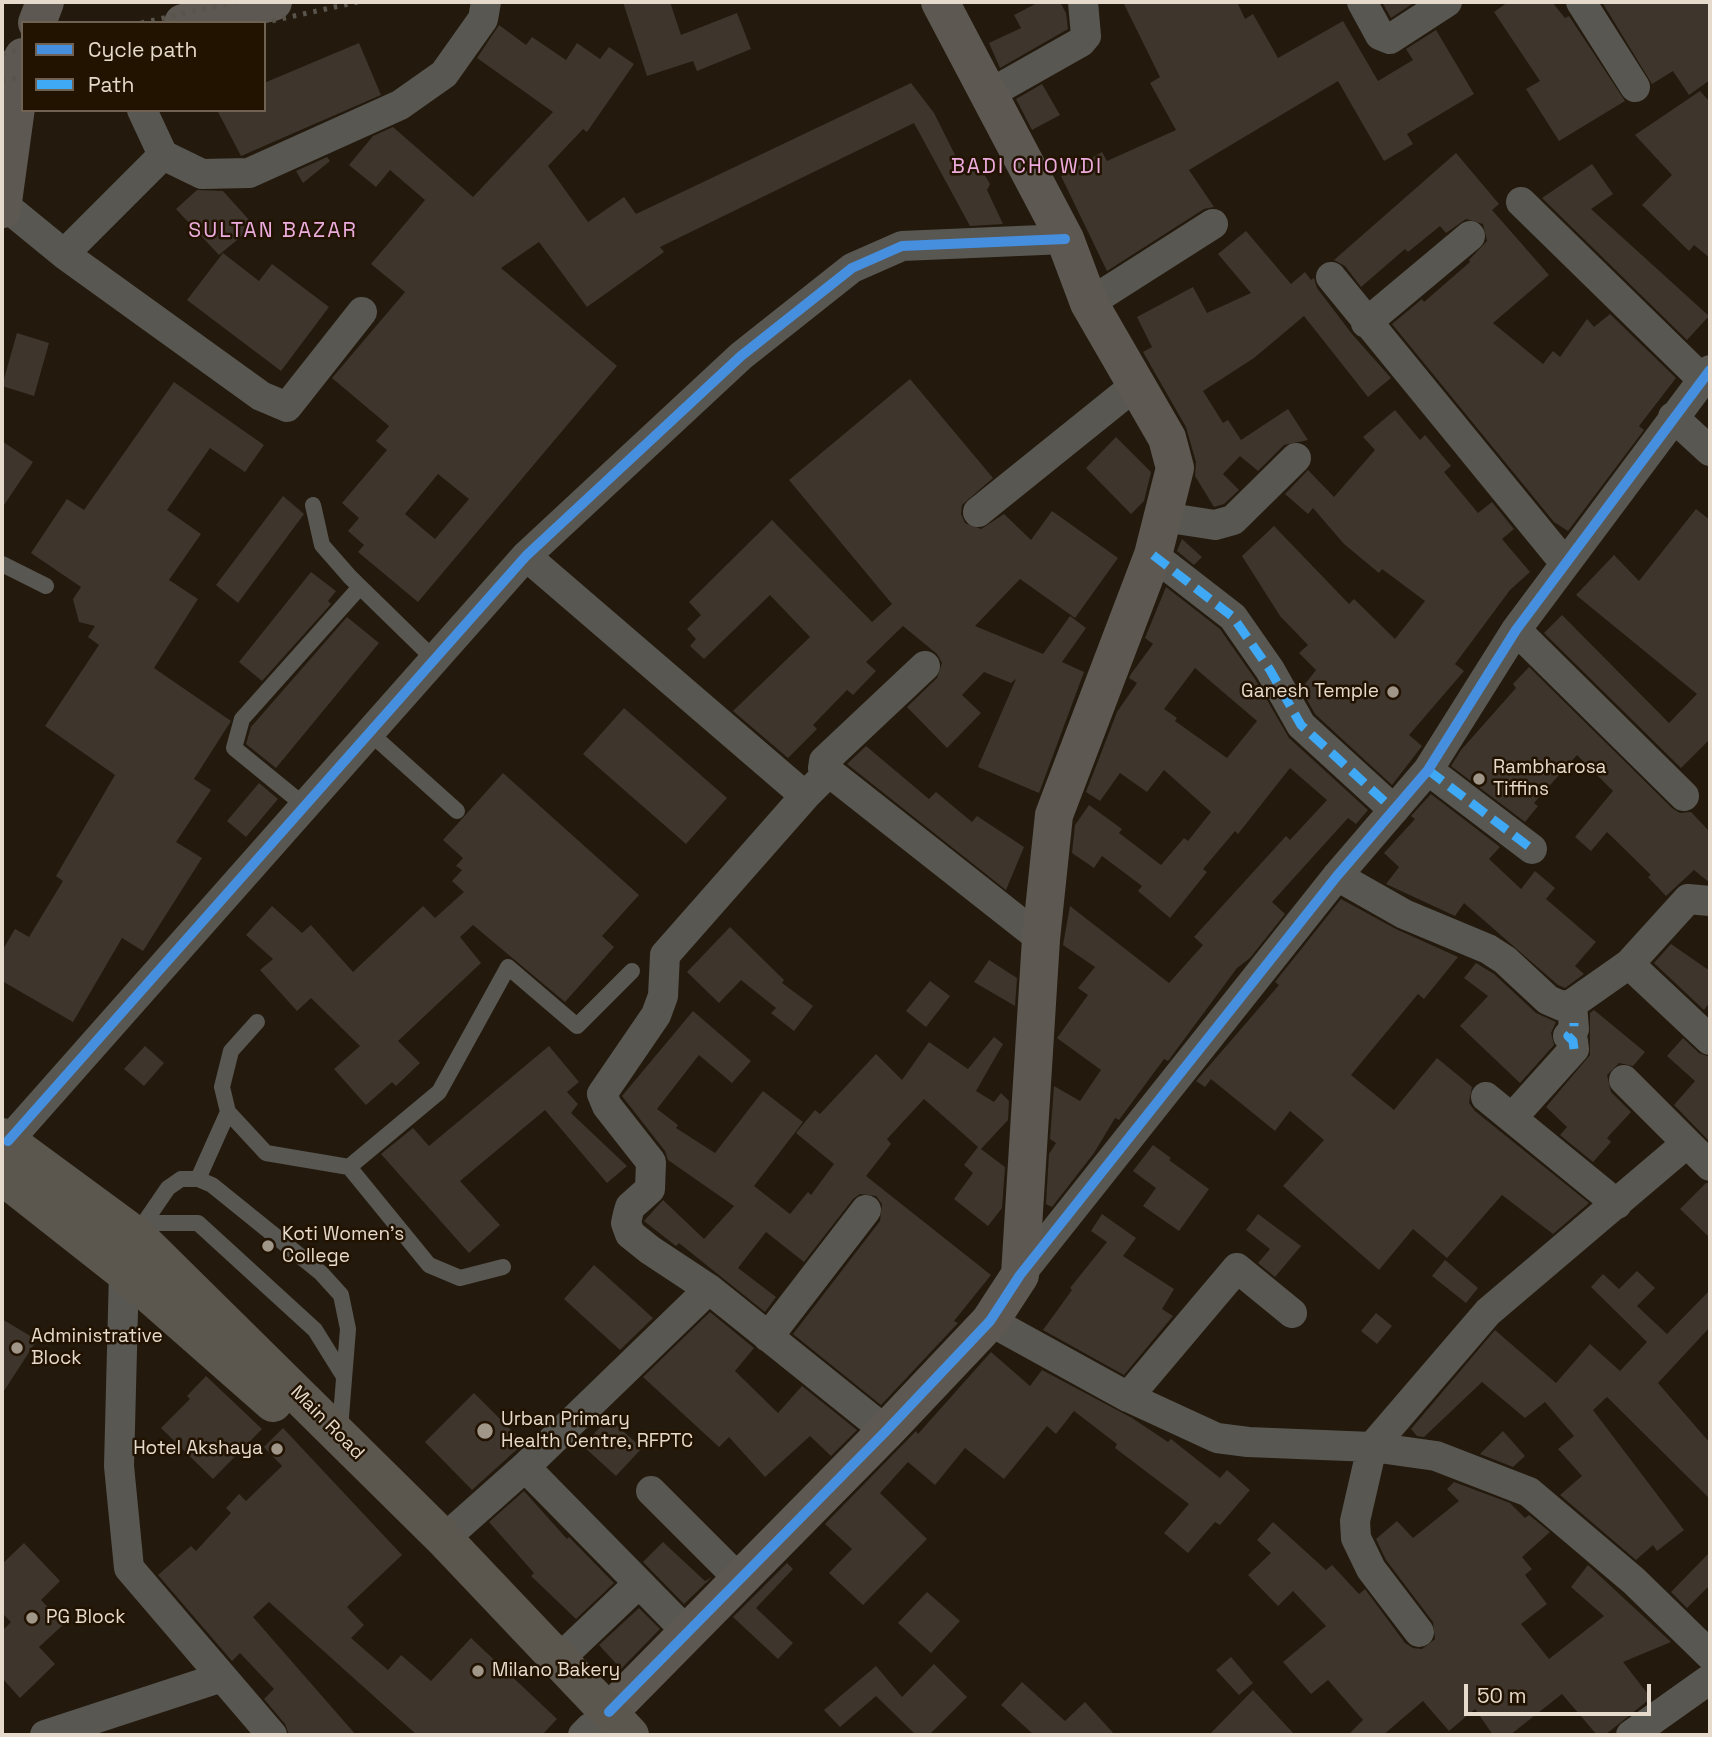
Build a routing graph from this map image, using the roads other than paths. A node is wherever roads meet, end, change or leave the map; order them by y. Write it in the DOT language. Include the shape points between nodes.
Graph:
graph roads {
  1 [pos="45,2"];
  2 [pos="273,2"];
  3 [pos="486,2"];
  4 [pos="940,2"];
  5 [pos="1083,2"];
  6 [pos="1362,2"];
  7 [pos="1447,2"];
  8 [pos="1581,2"];
  9 [pos="38,21"];
  10 [pos="192,21"];
  11 [pos="17,62"];
  12 [pos="1635,87"];
  13 [pos="989,94"];
  14 [pos="143,112"];
  15 [pos="163,155"];
  16 [pos="1521,202"];
  17 [pos="2,206"];
  18 [pos="1213,225"];
  19 [pos="1470,236"];
  20 [pos="1065,239"];
  21 [pos="64,254"];
  22 [pos="1331,277"];
  23 [pos="1089,303"];
  24 [pos="362,312"];
  25 [pos="1366,323"];
  26 [pos="1706,374"];
  27 [pos="1137,384"];
  28 [pos="1673,417"];
  29 [pos="1710,451"];
  30 [pos="1296,457"];
  31 [pos="313,505"];
  32 [pos="978,512"];
  33 [pos="1163,517"];
  34 [pos="1153,555"];
  35 [pos="526,556"];
  36 [pos="1564,562"];
  37 [pos="2,564"];
  38 [pos="46,586"];
  39 [pos="359,587"];
  40 [pos="1516,630"];
  41 [pos="435,660"];
  42 [pos="925,666"];
  43 [pos="370,733"];
  44 [pos="1428,770"];
  45 [pos="829,772"];
  46 [pos="805,796"];
  47 [pos="1684,796"];
  48 [pos="306,806"];
  49 [pos="1394,810"];
  50 [pos="457,811"];
  51 [pos="1532,849"];
  52 [pos="1337,876"];
  53 [pos="1710,901"];
  54 [pos="1041,939"];
  55 [pos="1629,964"];
  56 [pos="632,971"];
  57 [pos="1572,1004"];
  58 [pos="1699,1015"];
  59 [pos="257,1022"];
  60 [pos="1710,1040"];
  61 [pos="1624,1080"];
  62 [pos="1486,1097"];
  63 [pos="228,1112"];
  64 [pos="1512,1118"];
  65 [pos="1687,1143"];
  66 [pos="4,1151"];
  67 [pos="1710,1166"];
  68 [pos="349,1167"];
  69 [pos="198,1179"];
  70 [pos="1617,1204"];
  71 [pos="866,1210"];
  72 [pos="141,1230"];
  73 [pos="503,1267"];
  74 [pos="124,1272"];
  75 [pos="1020,1275"];
  76 [pos="709,1289"];
  77 [pos="1292,1313"];
  78 [pos="990,1321"];
  79 [pos="768,1337"];
  80 [pos="344,1374"];
  81 [pos="1128,1397"];
  82 [pos="886,1431"];
  83 [pos="339,1435"];
  84 [pos="1372,1447"];
  85 [pos="524,1468"];
  86 [pos="651,1491"];
  87 [pos="444,1539"];
  88 [pos="740,1580"];
  89 [pos="639,1583"];
  90 [pos="1419,1632"];
  91 [pos="688,1633"];
  92 [pos="1710,1656"];
  93 [pos="559,1660"];
  94 [pos="219,1678"];
  95 [pos="1710,1679"];
  96 [pos="112,1724"];
  97 [pos="602,1729"];
  98 [pos="45,1735"];
  99 [pos="272,1735"];
  100 [pos="1631,1735"];
  1 -- 9 [label="street"];
  2 -- 10 [label="street"];
  3 -- 15 [label="street" via="483,19 444,74 400,105 249,173 202,174"];
  4 -- 13 [label="street"];
  5 -- 13 [label="street" via="1086,36 1081,42"];
  6 -- 7 [label="street" via="1380,35 1390,39"];
  8 -- 12 [label="street"];
  11 -- 17 [label="street"];
  13 -- 20 [label="street"];
  14 -- 15 [label="street"];
  15 -- 21 [label="street"];
  16 -- 26 [label="street"];
  17 -- 21 [label="street"];
  18 -- 23 [label="street"];
  19 -- 25 [label="street"];
  20 -- 23 [label="street"];
  20 -- 35 [label="street" via="902,246 852,268 741,356"];
  21 -- 24 [label="street" via="261,396 287,407"];
  22 -- 25 [label="street"];
  23 -- 27 [label="street"];
  25 -- 36 [label="street"];
  26 -- 28 [label="street"];
  27 -- 32 [label="street"];
  27 -- 33 [label="street" via="1167,438 1175,468"];
  28 -- 29 [label="street"];
  28 -- 36 [label="street"];
  30 -- 33 [label="street" via="1233,520 1215,524"];
  31 -- 39 [label="lane" via="322,545"];
  33 -- 34 [label="street"];
  34 -- 49 [label="street" via="1233,617 1301,725"];
  34 -- 54 [label="street" via="1054,815"];
  35 -- 41 [label="street"];
  35 -- 46 [label="street"];
  36 -- 40 [label="street"];
  37 -- 38 [label="lane"];
  39 -- 41 [label="lane"];
  39 -- 48 [label="lane" via="242,719 234,748"];
  40 -- 44 [label="street"];
  40 -- 47 [label="street"];
  41 -- 43 [label="street"];
  42 -- 45 [label="street" via="824,761 823,768"];
  43 -- 48 [label="street"];
  43 -- 50 [label="lane"];
  44 -- 49 [label="street"];
  44 -- 51 [label="street"];
  45 -- 46 [label="street"];
  45 -- 54 [label="street"];
  46 -- 76 [label="street" via="664,956 663,996 656,1015 602,1094 651,1162 650,1189 628,1214 631,1234"];
  48 -- 66 [label="street"];
  49 -- 52 [label="street"];
  52 -- 57 [label="street" via="1404,914 1488,949 1548,1000 1562,1006"];
  52 -- 75 [label="street"];
  53 -- 55 [label="street" via="1688,899"];
  54 -- 75 [label="street"];
  55 -- 57 [label="street"];
  55 -- 58 [label="street"];
  56 -- 68 [label="lane" via="577,1026 508,967 439,1092"];
  57 -- 64 [label="street" via="1574,1029 1568,1036 1574,1049"];
  58 -- 60 [label="street"];
  59 -- 63 [label="lane" via="231,1051 222,1087"];
  61 -- 65 [label="street"];
  62 -- 64 [label="street"];
  63 -- 68 [label="lane" via="266,1153"];
  63 -- 69 [label="lane"];
  64 -- 70 [label="street"];
  65 -- 67 [label="street"];
  65 -- 70 [label="street"];
  66 -- 72 [label="main road, Main Road"];
  66 -- 74 [label="main road, Main Road"];
  68 -- 73 [label="lane" via="429,1265 460,1278"];
  69 -- 72 [label="lane" via="181,1179 168,1188"];
  69 -- 80 [label="lane" via="285,1243 341,1295 348,1329"];
  70 -- 84 [label="street" via="1488,1312"];
  71 -- 79 [label="street"];
  72 -- 74 [label="street"];
  72 -- 80 [label="lane" via="198,1223 315,1330"];
  72 -- 83 [label="main road, Main Road"];
  74 -- 94 [label="street" via="119,1466 129,1568"];
  74 -- 97 [label="main road, Main Road" via="330,1453"];
  75 -- 78 [label="street"];
  76 -- 79 [label="street"];
  76 -- 85 [label="street"];
  77 -- 81 [label="street" via="1237,1268"];
  78 -- 81 [label="street"];
  78 -- 82 [label="street"];
  79 -- 82 [label="street"];
  80 -- 83 [label="lane"];
  81 -- 84 [label="street" via="1217,1438"];
  82 -- 88 [label="street"];
  83 -- 87 [label="main road, Main Road"];
  84 -- 90 [label="street" via="1355,1521 1356,1538 1371,1569"];
  84 -- 92 [label="street" via="1436,1456 1529,1492 1634,1581"];
  85 -- 87 [label="street"];
  85 -- 89 [label="street"];
  86 -- 88 [label="street"];
  87 -- 93 [label="main road, Main Road"];
  88 -- 91 [label="street"];
  89 -- 91 [label="street"];
  89 -- 93 [label="street"];
  91 -- 97 [label="street"];
  93 -- 97 [label="main road, Main Road"];
  94 -- 96 [label="street"];
  94 -- 99 [label="street"];
  95 -- 100 [label="street"];
  96 -- 98 [label="street"];
}
